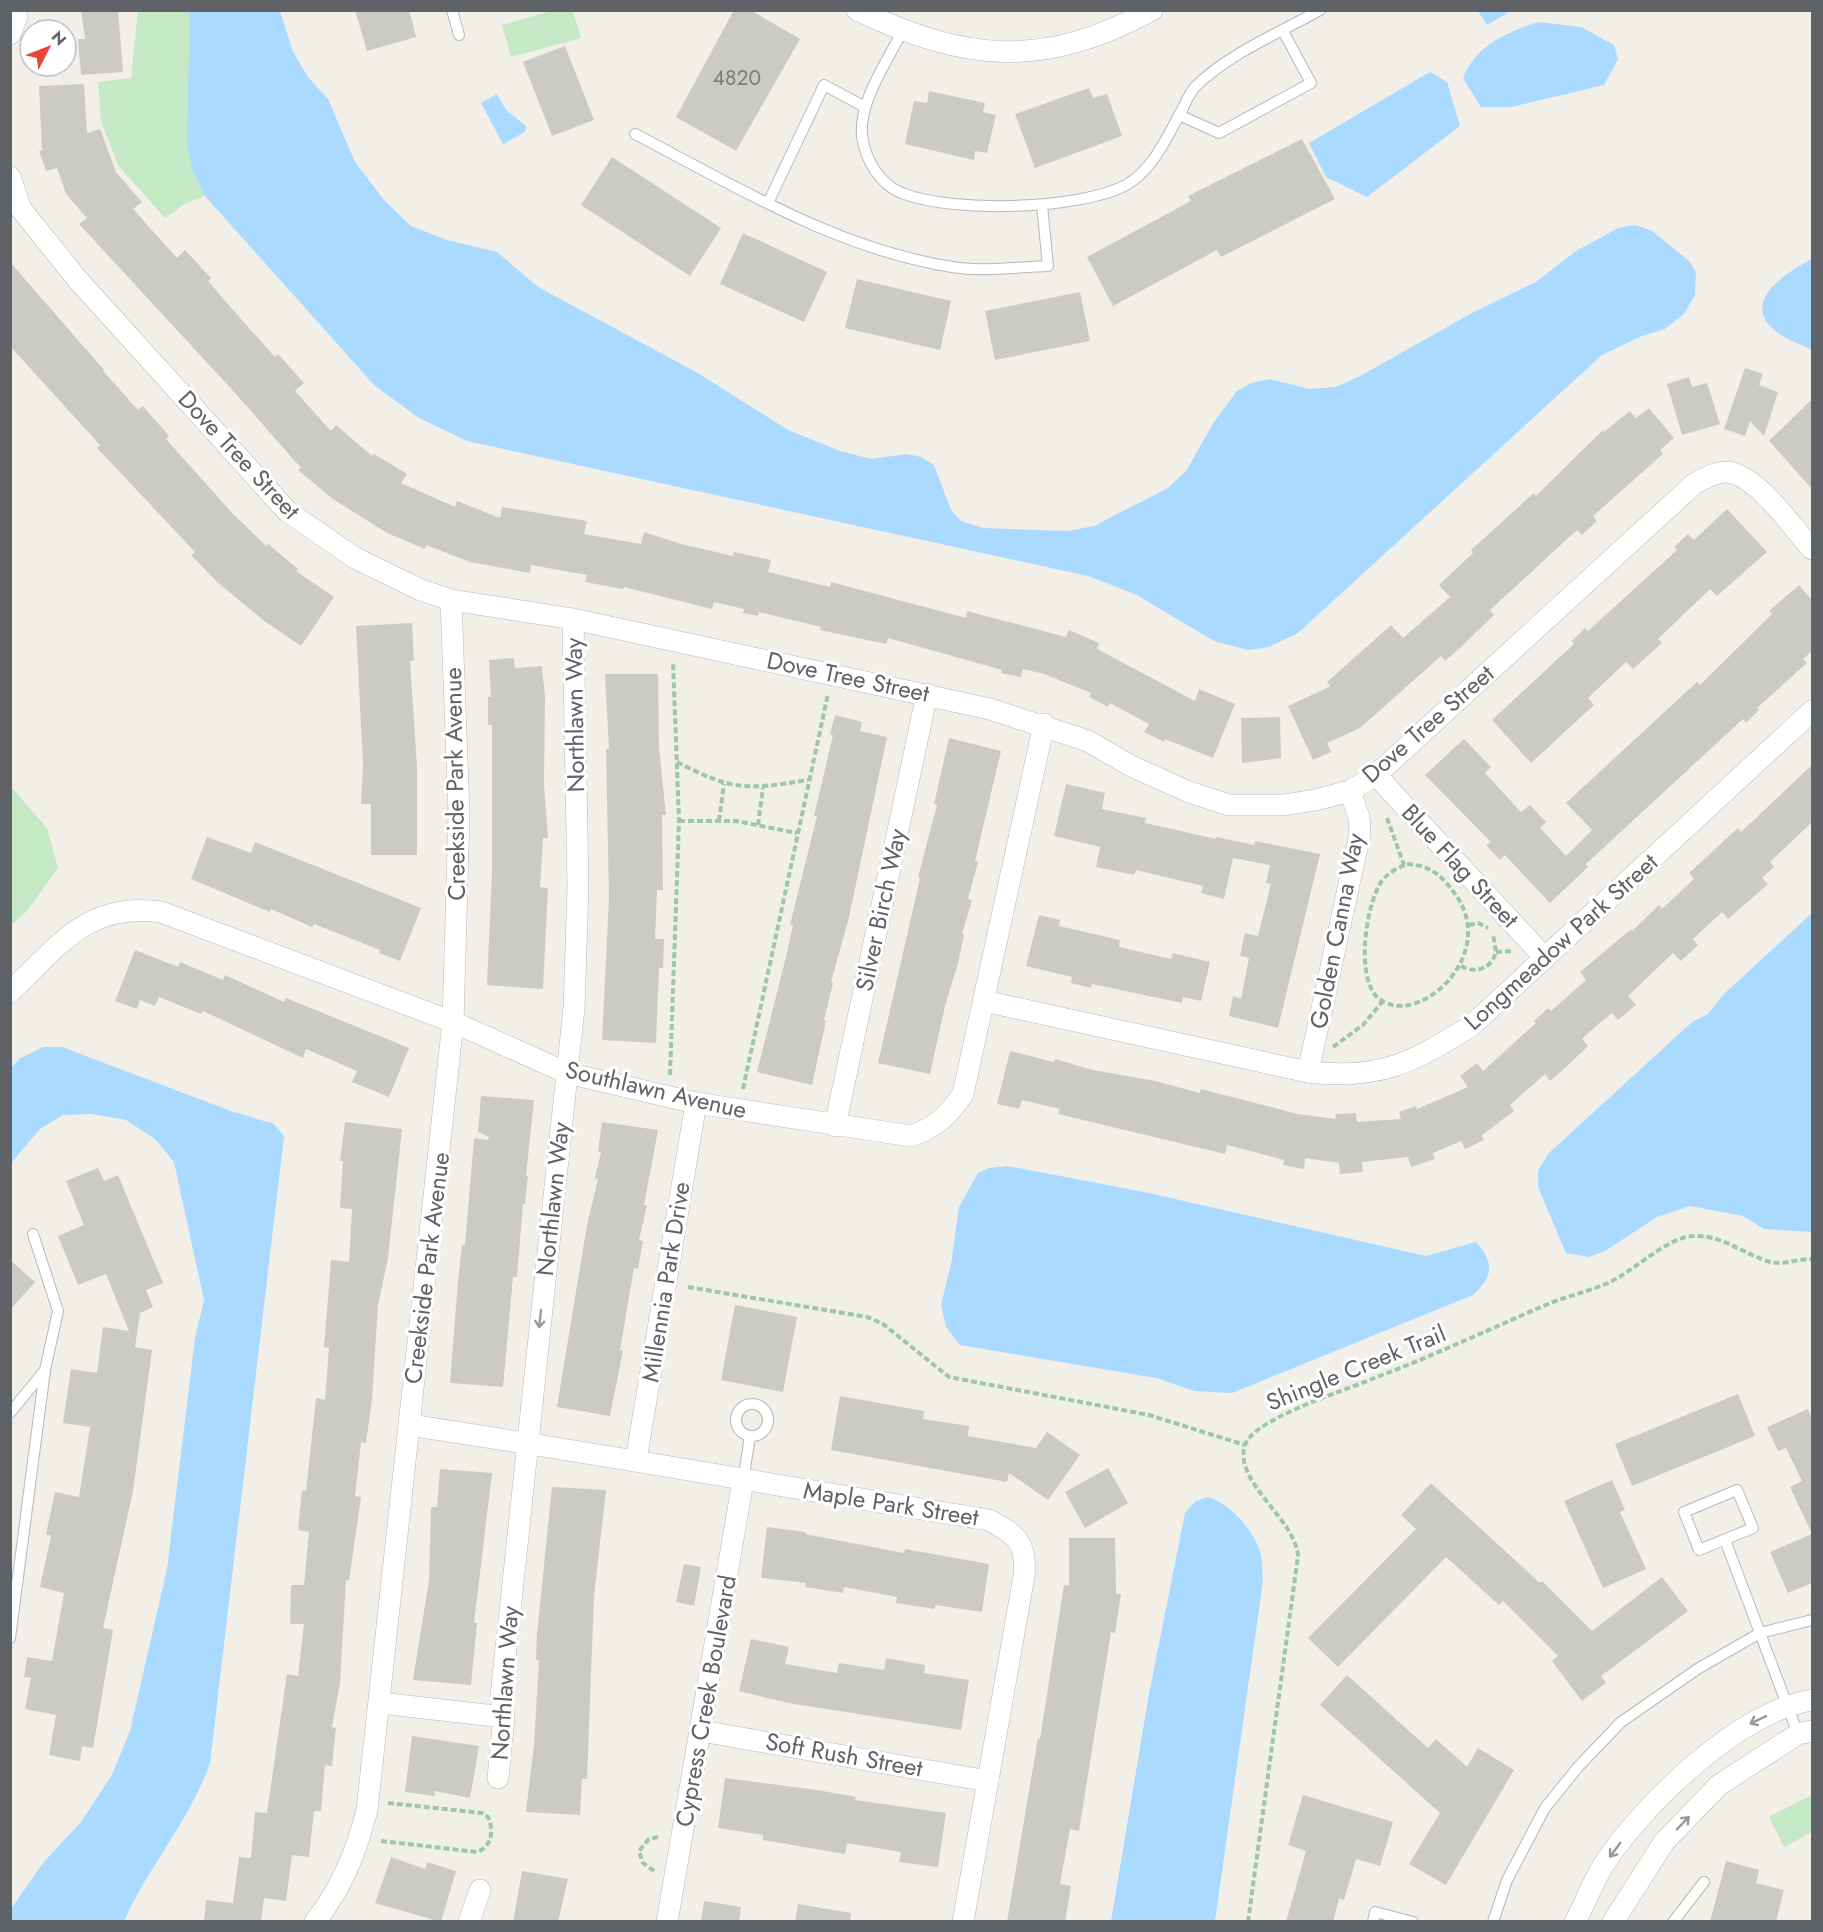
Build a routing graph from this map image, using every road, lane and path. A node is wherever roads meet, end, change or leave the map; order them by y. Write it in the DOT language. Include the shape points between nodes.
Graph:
graph roads {
  1 [pos="452,10"];
  2 [pos="857,10"];
  3 [pos="1152,10"];
  4 [pos="1320,10"];
  5 [pos="902,31"];
  6 [pos="1283,31"];
  7 [pos="459,35"];
  8 [pos="865,106"];
  9 [pos="1179,115"];
  10 [pos="635,134"];
  11 [pos="10,177"];
  12 [pos="768,203"];
  13 [pos="1042,205"];
  14 [pos="1812,549"];
  15 [pos="451,600"];
  16 [pos="573,619"];
  17 [pos="673,661"];
  18 [pos="927,693"];
  19 [pos="828,694"];
  20 [pos="1812,711"];
  21 [pos="1044,724"];
  22 [pos="677,762"];
  23 [pos="1376,775"];
  24 [pos="808,780"];
  25 [pos="724,784"];
  26 [pos="763,788"];
  27 [pos="1350,791"];
  28 [pos="1382,810"];
  29 [pos="679,821"];
  30 [pos="719,821"];
  31 [pos="758,825"];
  32 [pos="797,833"];
  33 [pos="1404,865"];
  34 [pos="1469,925"];
  35 [pos="1545,958"];
  36 [pos="1461,966"];
  37 [pos="10,992"];
  38 [pos="984,1001"];
  39 [pos="1383,1001"];
  40 [pos="453,1022"];
  41 [pos="1327,1050"];
  42 [pos="1308,1072"];
  43 [pos="567,1073"];
  44 [pos="670,1075"];
  45 [pos="743,1089"];
  46 [pos="696,1103"];
  47 [pos="835,1126"];
  48 [pos="33,1234"];
  49 [pos="1812,1259"];
  50 [pos="688,1287"];
  51 [pos="45,1370"];
  52 [pos="10,1413"];
  53 [pos="409,1425"];
  54 [pos="750,1436"];
  55 [pos="527,1443"];
  56 [pos="1245,1445"];
  57 [pos="636,1460"];
  58 [pos="743,1481"];
  59 [pos="1725,1540"];
  60 [pos="1812,1620"];
  61 [pos="1760,1633"];
  62 [pos="10,1638"];
  63 [pos="1812,1700"];
  64 [pos="380,1702"];
  65 [pos="1787,1707"];
  66 [pos="504,1718"];
  67 [pos="701,1731"];
  68 [pos="1805,1732"];
  69 [pos="498,1778"];
  70 [pos="988,1781"];
  71 [pos="388,1803"];
  72 [pos="660,1836"];
  73 [pos="381,1841"];
  74 [pos="654,1871"];
  75 [pos="1704,1882"];
  76 [pos="480,1890"];
  77 [pos="315,1922"];
  78 [pos="469,1922"];
  79 [pos="667,1922"];
  80 [pos="963,1922"];
  81 [pos="1248,1922"];
  82 [pos="1373,1922"];
  83 [pos="1413,1922"];
  84 [pos="1493,1922"];
  85 [pos="1575,1922"];
  86 [pos="1613,1922"];
  87 [pos="1673,1922"];
  1 -- 7 [label="lane"];
  2 -- 5 [label="street"];
  3 -- 5 [label="street" via="1079,44 1020,52 970,51"];
  4 -- 6 [label="lane"];
  5 -- 8 [label="lane"];
  6 -- 9 [label="lane" via="1229,60 1195,87"];
  6 -- 9 [label="lane" via="1311,83 1220,133"];
  8 -- 12 [label="lane" via="824,85"];
  8 -- 13 [label="lane" via="862,136 872,170 900,193 943,202 1021,208"];
  9 -- 13 [label="lane" via="1155,158 1126,185 1077,200"];
  10 -- 12 [label="lane"];
  11 -- 15 [label="street, Dove Tree Street" via="21,209 78,280 286,511 355,558"];
  12 -- 13 [label="lane" via="805,223 873,248 954,268 1048,266"];
  14 -- 23 [label="street, Dove Tree Street" via="1754,484 1731,472 1713,474 1694,484"];
  15 -- 16 [label="street, Dove Tree Street"];
  15 -- 40 [label="street, Creekside Park Avenue" via="459,814"];
  16 -- 18 [label="street, Dove Tree Street"];
  16 -- 43 [label="street, Northlawn Way" via="578,888 574,1008"];
  17 -- 22 [label="path"];
  18 -- 21 [label="street, Dove Tree Street"];
  18 -- 47 [label="street, Silver Birch Way"];
  19 -- 24 [label="path"];
  20 -- 35 [label="street, Longmeadow Park Street"];
  21 -- 27 [label="street, Dove Tree Street" via="1088,741 1189,792 1229,805 1284,805"];
  21 -- 38 [label="street, Southlawn Avenue"];
  22 -- 25 [label="path"];
  22 -- 29 [label="path"];
  23 -- 27 [label="street, Dove Tree Street"];
  23 -- 35 [label="street, Blue Flag Street"];
  24 -- 26 [label="path"];
  24 -- 32 [label="path"];
  25 -- 26 [label="path"];
  25 -- 30 [label="path"];
  26 -- 31 [label="path"];
  27 -- 42 [label="street, Golden Canna Way" via="1360,834"];
  28 -- 33 [label="path"];
  29 -- 30 [label="path"];
  29 -- 44 [label="path"];
  30 -- 31 [label="path"];
  31 -- 32 [label="path"];
  32 -- 45 [label="path"];
  33 -- 34 [label="path" via="1423,865 1434,870 1460,900"];
  33 -- 39 [label="path" via="1382,882 1366,933 1366,976 1371,989"];
  34 -- 36 [label="path"];
  34 -- 36 [label="path" via="1478,923 1489,929 1497,952 1484,968 1470,971"];
  35 -- 42 [label="street, Longmeadow Park Street" via="1471,1026 1421,1057 1378,1072 1344,1076"];
  36 -- 39 [label="path" via="1450,981 1425,998 1408,1005"];
  37 -- 40 [label="street, Southlawn Avenue" via="91,920 140,909 161,912"];
  38 -- 42 [label="street, Longmeadow Park Street"];
  38 -- 47 [label="street, Southlawn Avenue" via="963,1094 949,1115 932,1128 911,1136"];
  39 -- 41 [label="path" via="1363,1025"];
  40 -- 43 [label="street, Southlawn Avenue"];
  40 -- 53 [label="street, Creekside Park Avenue"];
  43 -- 46 [label="street, Southlawn Avenue"];
  43 -- 55 [label="street, Northlawn Way, one-way"];
  46 -- 47 [label="street, Southlawn Avenue"];
  46 -- 57 [label="street, Millennia Park Drive"];
  48 -- 51 [label="lane" via="58,1311"];
  49 -- 56 [label="path, Shingle Creek Trail" via="1769,1262 1714,1238 1684,1238 1606,1284 1545,1305 1455,1347 1290,1412 1252,1432"];
  50 -- 56 [label="path" via="867,1317 883,1324 949,1377 1149,1415"];
  51 -- 52 [label="lane"];
  51 -- 62 [label="lane"];
  53 -- 55 [label="street, Maple Park Street"];
  53 -- 64 [label="street, Creekside Park Avenue"];
  54 -- 58 [label="lane"];
  55 -- 57 [label="street, Maple Park Street"];
  55 -- 66 [label="street, Northlawn Way" via="501,1696"];
  56 -- 81 [label="path" via="1247,1471 1291,1532 1298,1556"];
  57 -- 58 [label="street, Maple Park Street"];
  58 -- 67 [label="street, Cypress Creek Boulevard"];
  58 -- 70 [label="street, Maple Park Street" via="989,1520 1013,1533 1026,1555 1024,1576"];
  59 -- 59 [label="lane" via="1753,1528 1737,1490 1684,1512 1699,1550"];
  59 -- 61 [label="lane"];
  60 -- 61 [label="lane"];
  61 -- 65 [label="lane"];
  61 -- 84 [label="lane" via="1699,1668 1622,1722 1578,1767 1545,1808 1507,1880"];
  63 -- 65 [label="street"];
  64 -- 66 [label="street"];
  64 -- 77 [label="street, Creekside Park Avenue" via="367,1810 356,1854 335,1897"];
  65 -- 68 [label="lane"];
  65 -- 85 [label="street, one-way" via="1747,1725 1638,1819 1603,1865"];
  66 -- 69 [label="street, Northlawn Way"];
  67 -- 70 [label="street, Soft Rush Street"];
  67 -- 79 [label="street, Cypress Creek Boulevard"];
  86 -- 68 [label="street, one-way" via="1664,1842 1719,1785"];
  70 -- 80 [label="street, Maple Park Street"];
  71 -- 73 [label="path" via="482,1813 488,1816 492,1834 488,1844 477,1852"];
  72 -- 74 [label="path" via="648,1840 639,1851 643,1863"];
  75 -- 87 [label="lane"];
  76 -- 78 [label="street"];
  82 -- 83 [label="lane" via="1375,1912"];
}
